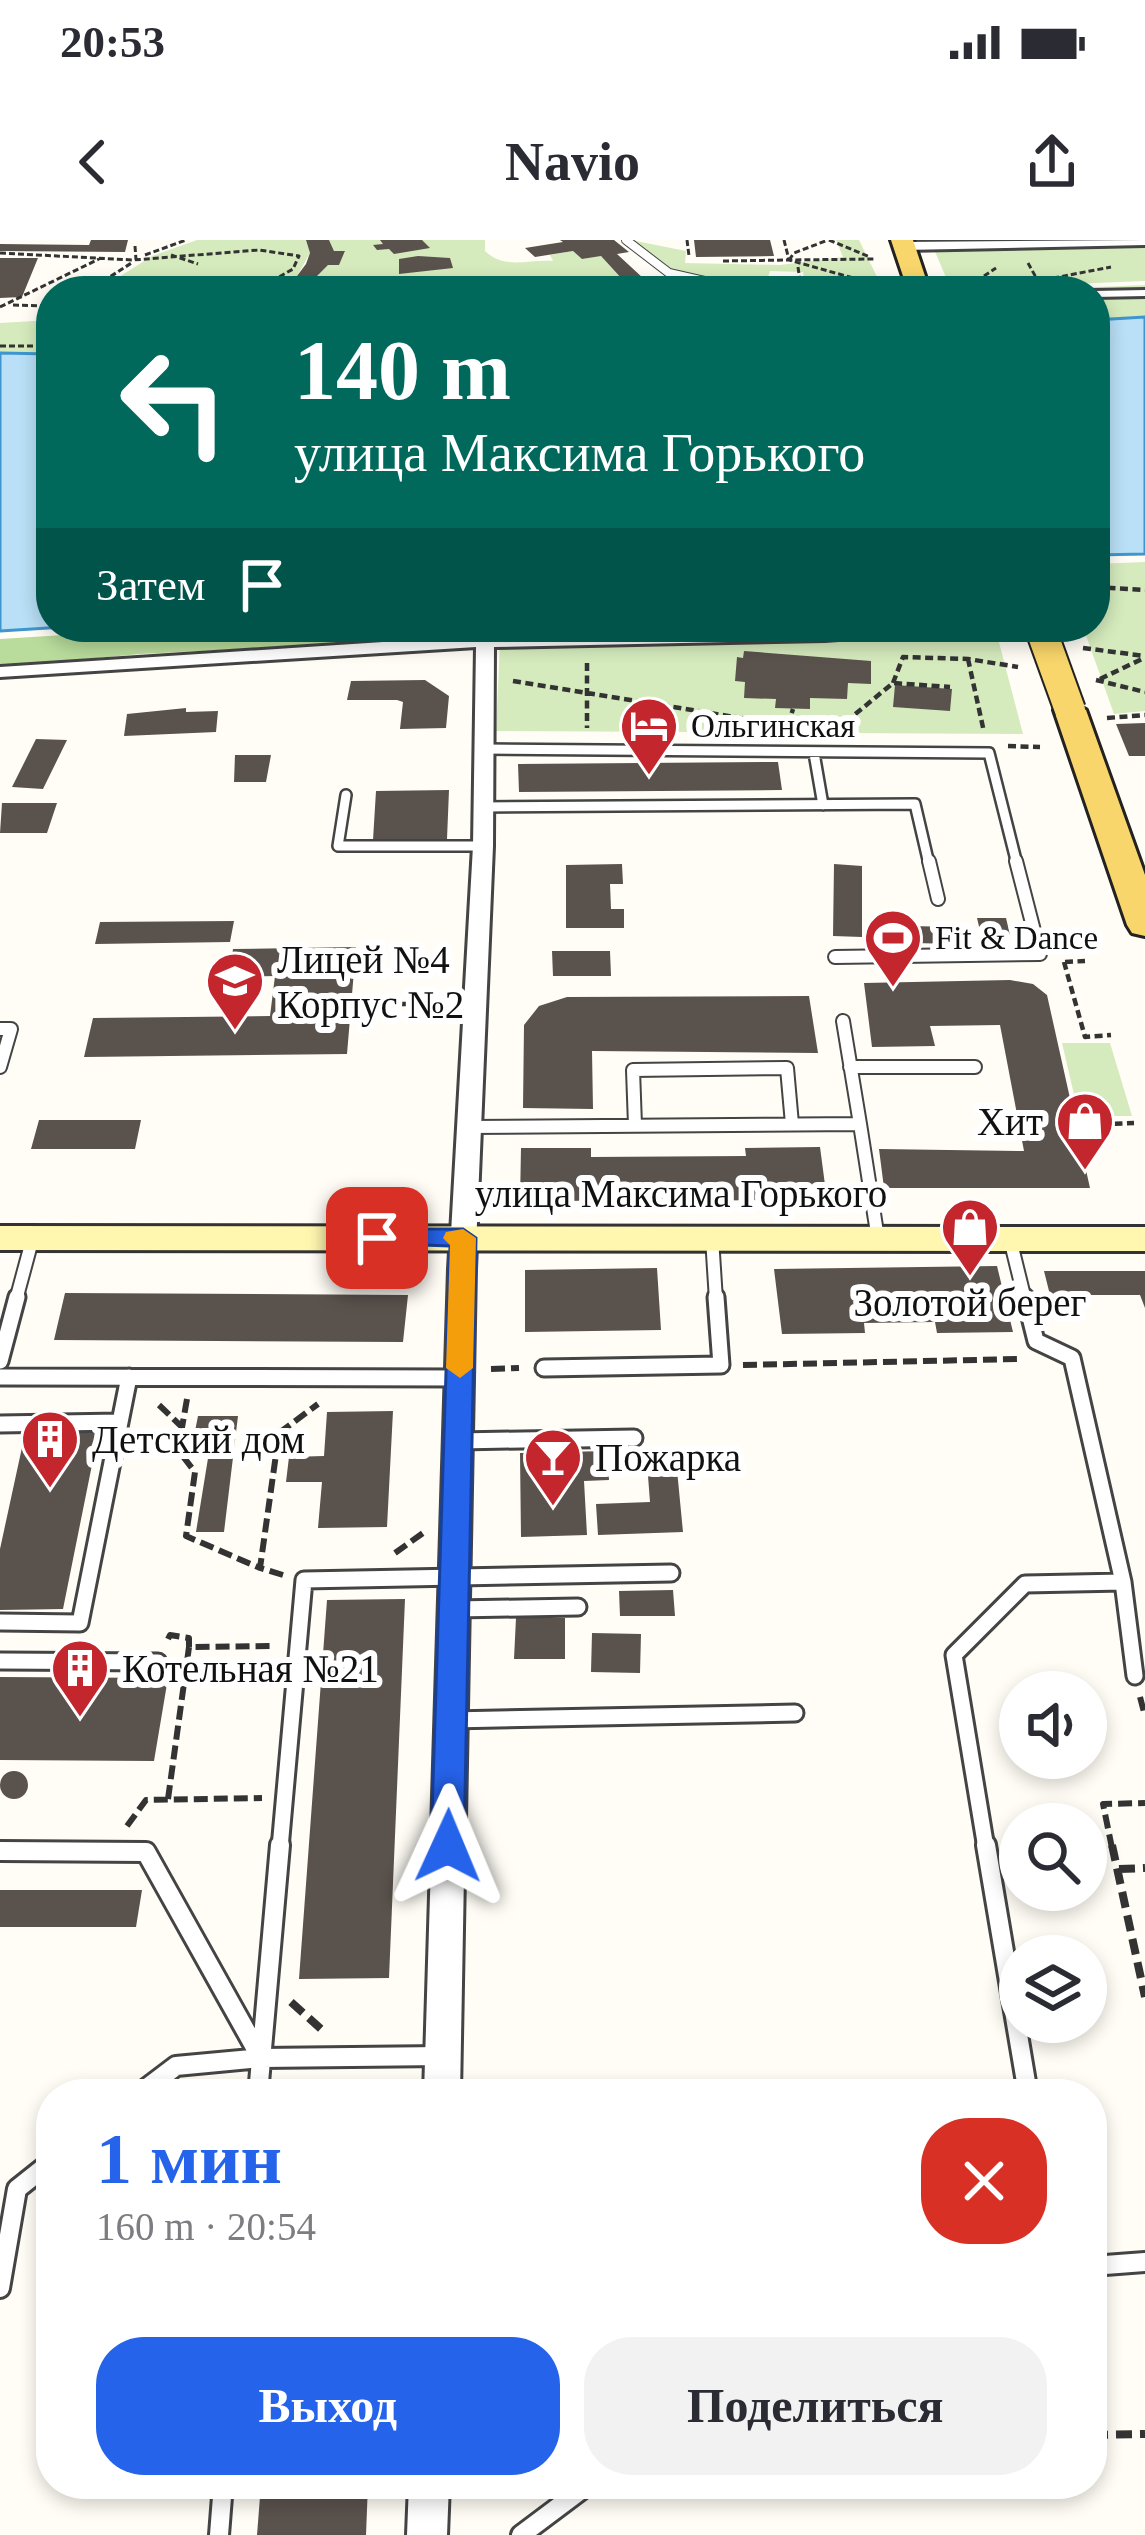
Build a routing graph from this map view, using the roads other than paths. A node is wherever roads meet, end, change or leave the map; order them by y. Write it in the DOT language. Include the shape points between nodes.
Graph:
graph roads {
  1 [pos="626,240"];
  2 [pos="1145,242"];
  3 [pos="903,243"];
  4 [pos="682,276"];
  5 [pos="914,276"];
  6 [pos="1145,293"];
  7 [pos="1110,294"];
  8 [pos="536,642"];
  9 [pos="1047,642"];
  10 [pos="484,643"];
  11 [pos="0,672"];
  12 [pos="483,749"];
  13 [pos="814,753"];
  14 [pos="346,795"];
  15 [pos="823,805"];
  16 [pos="482,806"];
  17 [pos="483,846"];
  18 [pos="938,898"];
  19 [pos="1145,925"];
  20 [pos="835,957"];
  21 [pos="843,1021"];
  22 [pos="0,1029"];
  23 [pos="0,1066"];
  24 [pos="850,1067"];
  25 [pos="975,1067"];
  26 [pos="793,1124"];
  27 [pos="860,1124"];
  28 [pos="635,1125"];
  29 [pos="468,1127"];
  30 [pos="16,1238"];
  31 [pos="463,1238"];
  32 [pos="712,1238"];
  33 [pos="878,1239"];
  34 [pos="1010,1239"];
  35 [pos="1145,1239"];
  36 [pos="0,1361"];
  37 [pos="544,1368"];
  38 [pos="0,1377"];
  39 [pos="128,1377"];
  40 [pos="460,1378"];
  41 [pos="119,1422"];
  42 [pos="0,1424"];
  43 [pos="634,1438"];
  44 [pos="458,1441"];
  45 [pos="671,1573"];
  46 [pos="1123,1582"];
  47 [pos="455,1593"];
  48 [pos="578,1606"];
  49 [pos="0,1622"];
  50 [pos="0,1661"];
  51 [pos="158,1662"];
  52 [pos="1136,1676"];
  53 [pos="795,1713"];
  54 [pos="451,1720"];
  55 [pos="0,1851"];
  56 [pos="442,2056"];
  57 [pos="261,2058"];
  58 [pos="159,2079"];
  59 [pos="259,2079"];
  60 [pos="442,2079"];
  61 [pos="1025,2079"];
  62 [pos="36,2173"];
  63 [pos="1145,2262"];
  64 [pos="1107,2265"];
  65 [pos="0,2288"];
  66 [pos="222,2499"];
  67 [pos="428,2499"];
  68 [pos="569,2499"];
  69 [pos="219,2535"];
  70 [pos="427,2535"];
  71 [pos="521,2535"];
  1 -- 4 [label="lane"];
  2 -- 3 [label="street"];
  3 -- 5 [label="main road"];
  6 -- 7 [label="street"];
  8 -- 10 [label="street"];
  9 -- 19 [label="main road, bridge" via="1082,714"];
  10 -- 11 [label="street"];
  10 -- 12 [label="street"];
  12 -- 13 [label="lane"];
  12 -- 16 [label="street"];
  13 -- 15 [label="lane"];
  13 -- 20 [label="lane" via="994,749 1040,954"];
  14 -- 17 [label="lane" via="338,846"];
  15 -- 16 [label="lane"];
  15 -- 18 [label="lane" via="915,804"];
  16 -- 17 [label="street"];
  17 -- 29 [label="street"];
  21 -- 24 [label="lane"];
  22 -- 23 [label="lane" via="11,1029"];
  24 -- 25 [label="lane"];
  24 -- 27 [label="lane"];
  26 -- 27 [label="lane"];
  26 -- 28 [label="lane"];
  26 -- 28 [label="lane" via="787,1068 633,1070"];
  27 -- 33 [label="lane"];
  28 -- 29 [label="lane"];
  29 -- 31 [label="street"];
  30 -- 31 [label="main road, улица Максима Горького"];
  30 -- 36 [label="lane"];
  31 -- 32 [label="main road, улица Максима Горького"];
  31 -- 40 [label="street"];
  32 -- 33 [label="main road, улица Максима Горького"];
  32 -- 37 [label="lane" via="721,1365"];
  33 -- 34 [label="main road, улица Максима Горького"];
  34 -- 35 [label="main road, улица Максима Горького"];
  34 -- 46 [label="lane" via="1036,1341 1072,1358"];
  38 -- 39 [label="lane"];
  39 -- 40 [label="lane"];
  39 -- 41 [label="lane"];
  40 -- 44 [label="street"];
  41 -- 42 [label="lane"];
  41 -- 49 [label="lane" via="80,1623"];
  43 -- 44 [label="lane"];
  44 -- 47 [label="street"];
  45 -- 47 [label="lane"];
  46 -- 52 [label="lane"];
  46 -- 61 [label="lane" via="1025,1584 954,1655"];
  47 -- 48 [label="lane"];
  47 -- 54 [label="street"];
  47 -- 57 [label="lane" via="304,1580"];
  50 -- 51 [label="lane"];
  53 -- 54 [label="lane"];
  54 -- 56 [label="street"];
  55 -- 57 [label="lane" via="146,1852"];
  56 -- 57 [label="lane"];
  56 -- 60 [label="street"];
  57 -- 58 [label="lane" via="176,2066"];
  57 -- 59 [label="lane"];
  62 -- 65 [label="lane" via="17,2188"];
  63 -- 64 [label="lane"];
  66 -- 69 [label="lane"];
  67 -- 70 [label="street"];
  68 -- 71 [label="lane"];
}
